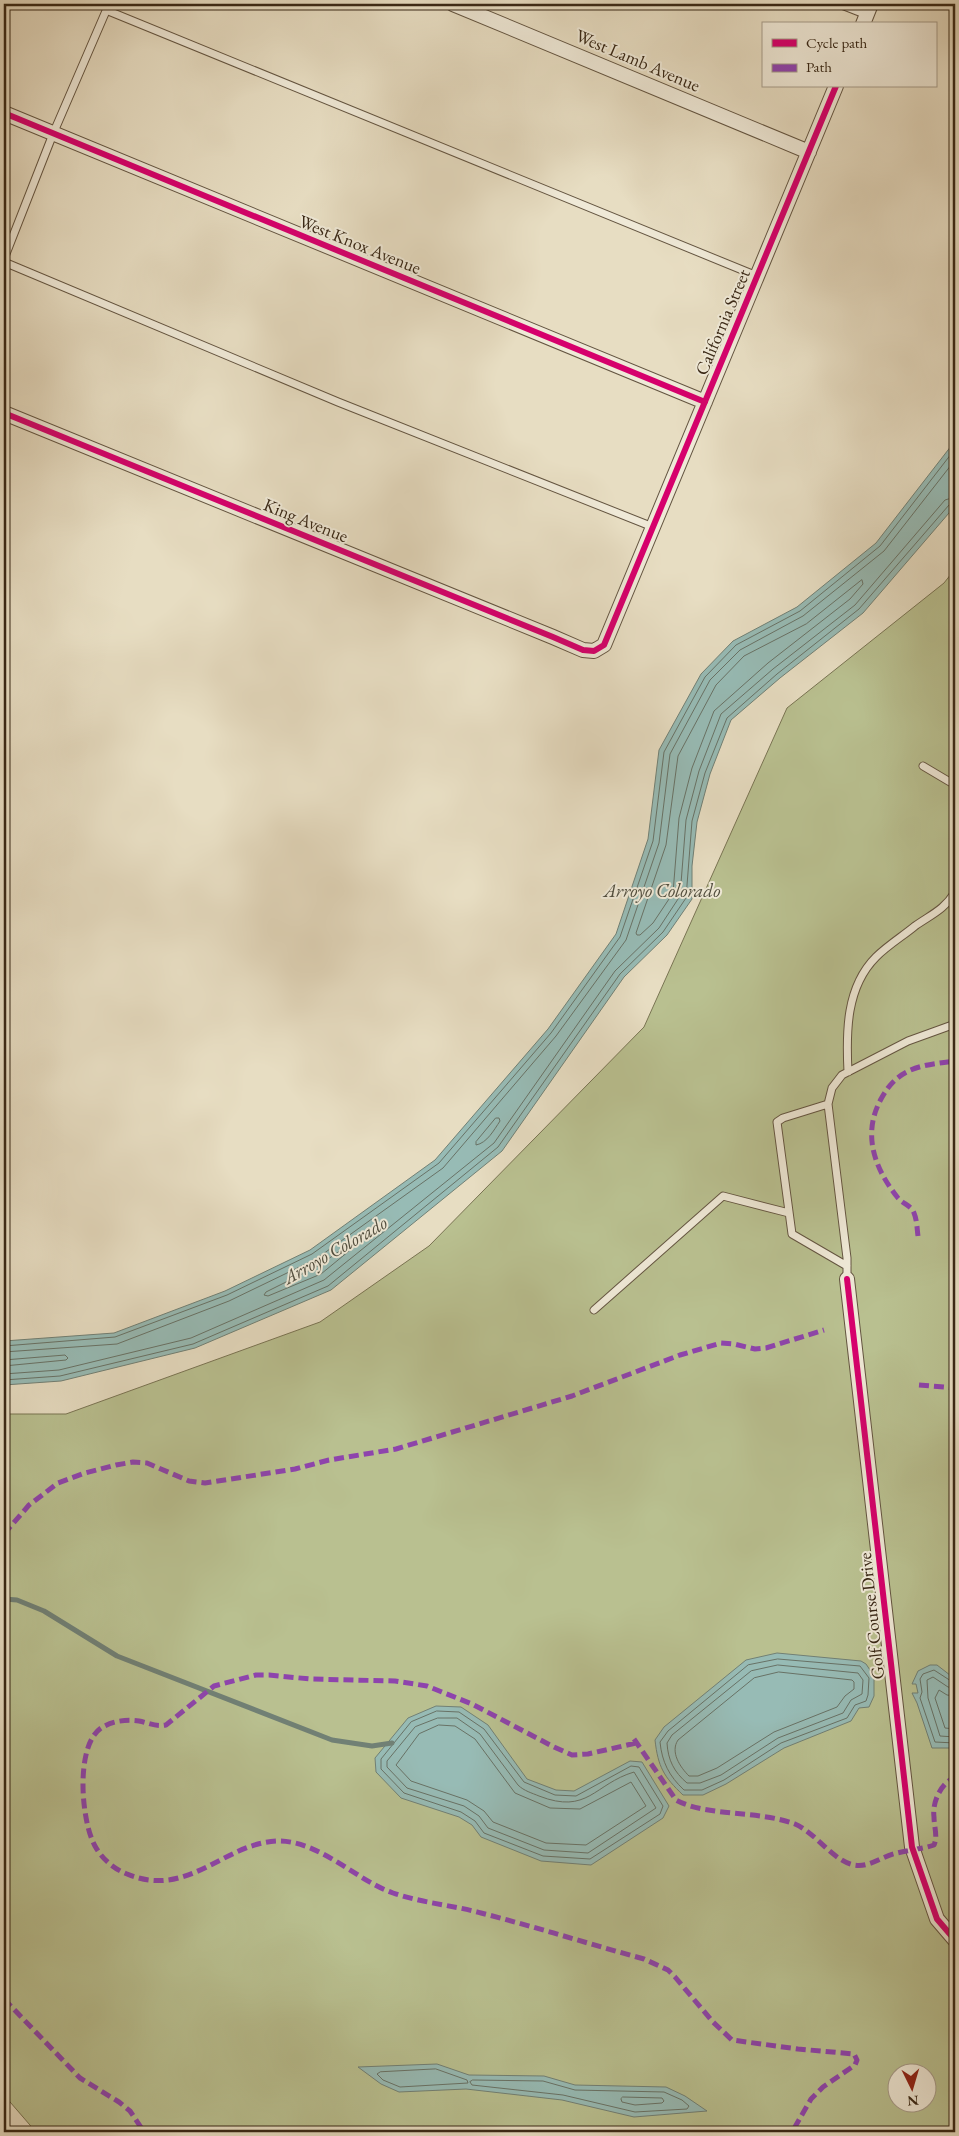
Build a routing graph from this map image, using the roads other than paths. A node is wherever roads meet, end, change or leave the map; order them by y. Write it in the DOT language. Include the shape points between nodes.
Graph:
graph roads {
  1 [pos="453,4"];
  2 [pos="839,4"];
  3 [pos="107,7"];
  4 [pos="867,14"];
  5 [pos="835,88"];
  6 [pos="4,113"];
  7 [pos="53,134"];
  8 [pos="809,152"];
  9 [pos="4,260"];
  10 [pos="757,276"];
  11 [pos="705,402"];
  12 [pos="4,413"];
  13 [pos="653,527"];
  14 [pos="598,649"];
  15 [pos="923,766"];
  16 [pos="955,786"];
  17 [pos="955,892"];
  18 [pos="955,1024"];
  19 [pos="848,1072"];
  20 [pos="828,1104"];
  21 [pos="789,1213"];
  22 [pos="847,1272"];
  23 [pos="594,1310"];
  24 [pos="955,1940"];
  1 -- 8 [label="street, West Lamb Avenue"];
  2 -- 4 [label="lane"];
  3 -- 7 [label="lane"];
  3 -- 10 [label="lane"];
  5 -- 8 [label="street, California Street"];
  6 -- 7 [label="street, West Knox Avenue"];
  7 -- 9 [label="lane"];
  7 -- 11 [label="street, West Knox Avenue"];
  8 -- 10 [label="street, California Street"];
  9 -- 13 [label="lane" via="338,402"];
  10 -- 11 [label="street, California Street"];
  11 -- 13 [label="street, California Street"];
  12 -- 14 [label="street, King Avenue" via="572,646 583,650"];
  13 -- 14 [label="street, California Street" via="604,645"];
  15 -- 16 [label="lane"];
  17 -- 19 [label="lane" via="947,904 876,957 863,974 849,1012 846,1039"];
  18 -- 19 [label="lane" via="908,1041"];
  19 -- 20 [label="lane" via="832,1088"];
  20 -- 21 [label="lane" via="776,1122"];
  20 -- 22 [label="lane"];
  21 -- 22 [label="lane" via="792,1234"];
  21 -- 23 [label="lane" via="723,1196"];
  22 -- 24 [label="street, Golf Course Drive" via="912,1847 937,1919"];
}
